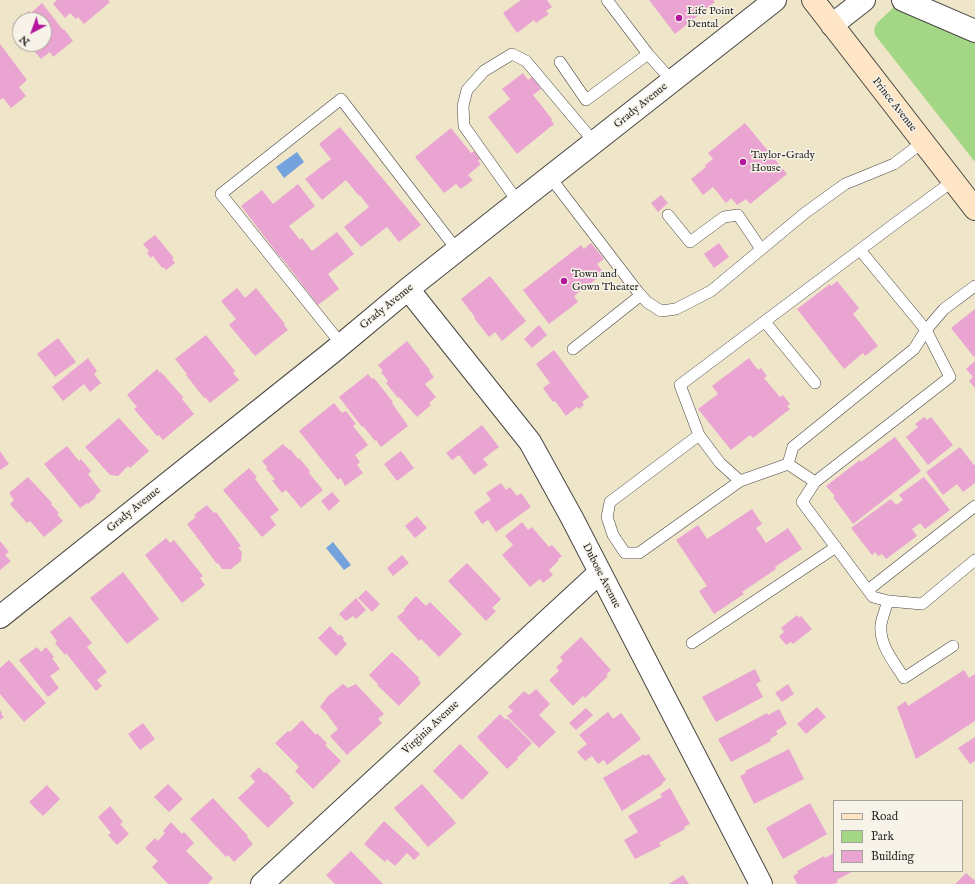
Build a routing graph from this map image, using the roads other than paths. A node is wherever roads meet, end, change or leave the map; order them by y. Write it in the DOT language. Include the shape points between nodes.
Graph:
graph roads {
  1 [pos="607,0"];
  2 [pos="776,0"];
  3 [pos="813,0"];
  4 [pos="864,0"];
  5 [pos="903,0"];
  6 [pos="832,25"];
  7 [pos="975,31"];
  8 [pos="648,54"];
  9 [pos="560,62"];
  10 [pos="672,81"];
  11 [pos="923,142"];
  12 [pos="594,143"];
  13 [pos="550,177"];
  14 [pos="953,181"];
  15 [pos="518,202"];
  16 [pos="975,209"];
  17 [pos="668,215"];
  18 [pos="761,249"];
  19 [pos="457,250"];
  20 [pos="860,250"];
  21 [pos="975,286"];
  22 [pos="408,289"];
  23 [pos="641,295"];
  24 [pos="765,322"];
  25 [pos="926,330"];
  26 [pos="342,345"];
  27 [pos="573,349"];
  28 [pos="815,383"];
  29 [pos="699,435"];
  30 [pos="788,464"];
  31 [pos="740,481"];
  32 [pos="815,482"];
  33 [pos="975,506"];
  34 [pos="836,547"];
  35 [pos="975,560"];
  36 [pos="599,573"];
  37 [pos="868,590"];
  38 [pos="888,600"];
  39 [pos="0,617"];
  40 [pos="692,643"];
  41 [pos="953,646"];
  42 [pos="262,884"];
  43 [pos="761,884"];
  1 -- 8 [label="lane"];
  2 -- 10 [label="street, Grady Avenue"];
  3 -- 6 [label="main road, Prince Avenue"];
  4 -- 6 [label="street"];
  5 -- 7 [label="street"];
  6 -- 11 [label="main road, Prince Avenue"];
  8 -- 9 [label="lane" via="586,100"];
  8 -- 10 [label="lane"];
  10 -- 12 [label="street, Grady Avenue"];
  11 -- 14 [label="main road, Prince Avenue"];
  11 -- 18 [label="lane" via="894,164 845,184"];
  12 -- 13 [label="street, Grady Avenue"];
  12 -- 15 [label="lane" via="526,61 512,54 484,71 467,90 463,106 464,126"];
  13 -- 15 [label="street, Grady Avenue"];
  13 -- 23 [label="lane"];
  14 -- 16 [label="main road, Prince Avenue"];
  14 -- 20 [label="lane"];
  15 -- 19 [label="street, Grady Avenue"];
  17 -- 18 [label="lane" via="690,242 724,217 738,215"];
  18 -- 23 [label="lane" via="711,291 676,309 661,311"];
  19 -- 22 [label="street, Grady Avenue"];
  19 -- 26 [label="lane" via="341,99 221,194"];
  20 -- 24 [label="lane"];
  20 -- 25 [label="lane"];
  21 -- 25 [label="lane" via="944,309"];
  22 -- 26 [label="street, Grady Avenue"];
  22 -- 36 [label="street, Dubose Avenue" via="530,442"];
  23 -- 27 [label="lane"];
  24 -- 28 [label="lane"];
  24 -- 29 [label="lane" via="680,385"];
  25 -- 30 [label="lane" via="914,349 793,447"];
  25 -- 32 [label="lane" via="950,377"];
  26 -- 39 [label="street, Grady Avenue"];
  29 -- 31 [label="lane" via="720,463"];
  29 -- 31 [label="lane" via="610,502 607,517 613,535 625,553 640,553"];
  30 -- 31 [label="lane"];
  30 -- 32 [label="lane"];
  32 -- 34 [label="lane" via="802,502"];
  33 -- 37 [label="lane"];
  34 -- 37 [label="lane"];
  34 -- 40 [label="lane"];
  35 -- 38 [label="lane" via="922,604"];
  36 -- 42 [label="street, Virginia Avenue"];
  36 -- 43 [label="street, Dubose Avenue"];
  37 -- 38 [label="lane" via="873,597"];
  38 -- 41 [label="lane" via="881,624 881,637 904,678"];
}
